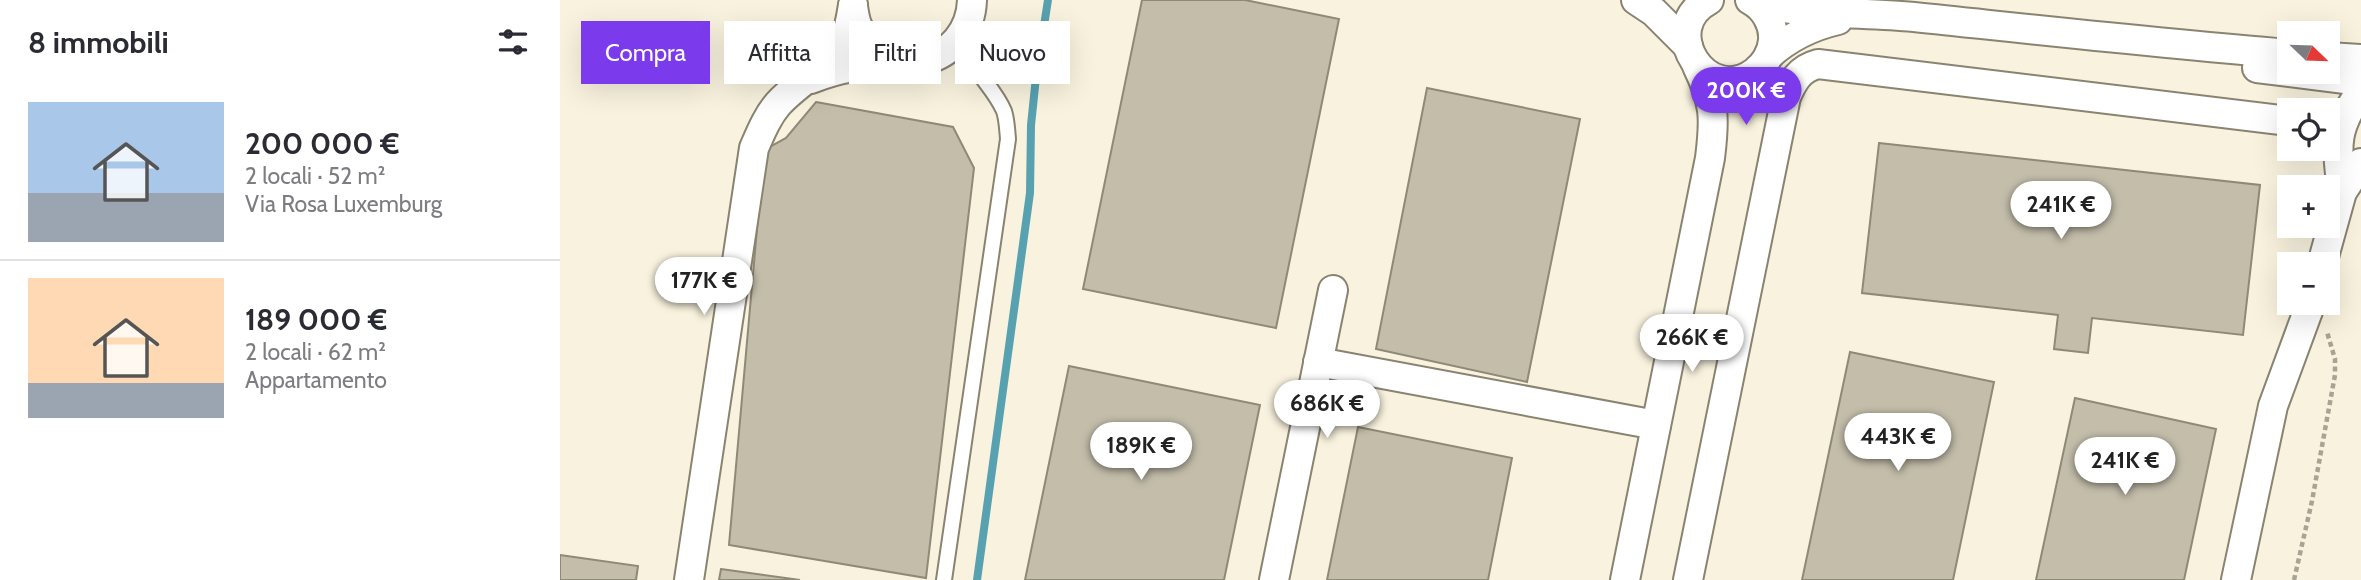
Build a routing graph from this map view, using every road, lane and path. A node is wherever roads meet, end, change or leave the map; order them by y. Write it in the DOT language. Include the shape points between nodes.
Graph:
graph roads {
  1 [pos="1636,0"];
  2 [pos="1650,0"];
  3 [pos="1707,1"];
  4 [pos="1753,2"];
  5 [pos="853,3"];
  6 [pos="972,7"];
  7 [pos="1861,15"];
  8 [pos="856,21"];
  9 [pos="2058,32"];
  10 [pos="2277,53"];
  11 [pos="941,54"];
  12 [pos="1769,55"];
  13 [pos="1692,56"];
  14 [pos="2340,58"];
  15 [pos="2361,59"];
  16 [pos="849,67"];
  17 [pos="1750,76"];
  18 [pos="2361,81"];
  19 [pos="793,89"];
  20 [pos="2361,91"];
  21 [pos="2340,119"];
  22 [pos="2277,120"];
  23 [pos="1710,158"];
  24 [pos="2338,161"];
  25 [pos="2361,163"];
  26 [pos="2342,192"];
  27 [pos="2325,252"];
  28 [pos="1333,290"];
  29 [pos="2316,315"];
  30 [pos="2318,315"];
  31 [pos="1318,362"];
  32 [pos="1656,425"];
  33 [pos="689,580"];
  34 [pos="944,580"];
  35 [pos="1274,580"];
  36 [pos="1625,580"];
  37 [pos="1688,580"];
  38 [pos="2236,580"];
  39 [pos="2294,580"];
  1 -- 13 [label="street" via="1654,12"];
  2 -- 3 [label="street" via="1674,6"];
  3 -- 13 [label="street" via="1688,26"];
  4 -- 7 [label="street" via="1811,13"];
  4 -- 12 [label="street" via="1772,26"];
  5 -- 8 [label="street"];
  5 -- 19 [label="street" via="844,41"];
  6 -- 11 [label="street" via="965,32"];
  6 -- 34 [label="lane" via="969,54 1003,109 1008,139"];
  7 -- 9 [label="street"];
  7 -- 12 [label="street" via="1806,30"];
  9 -- 10 [label="street"];
  9 -- 18 [label="street" via="2162,57"];
  12 -- 17 [label="street"];
  13 -- 17 [label="street" via="1708,75 1722,80"];
  13 -- 23 [label="street" via="1711,97"];
  14 -- 15 [label="street"];
  16 -- 19 [label="street"];
  17 -- 23 [label="street" via="1728,104"];
  19 -- 33 [label="street" via="763,127 754,148"];
  20 -- 21 [label="street"];
  22 -- 37 [label="street" via="1818,64 1798,74 1786,97"];
  23 -- 32 [label="street"];
  24 -- 26 [label="street"];
  25 -- 26 [label="street"];
  26 -- 27 [label="street"];
  28 -- 31 [label="street"];
  29 -- 38 [label="street" via="2273,406"];
  30 -- 39 [label="path" via="2332,343 2335,374"];
  31 -- 32 [label="street"];
  31 -- 35 [label="street"];
  32 -- 36 [label="street"];
}
